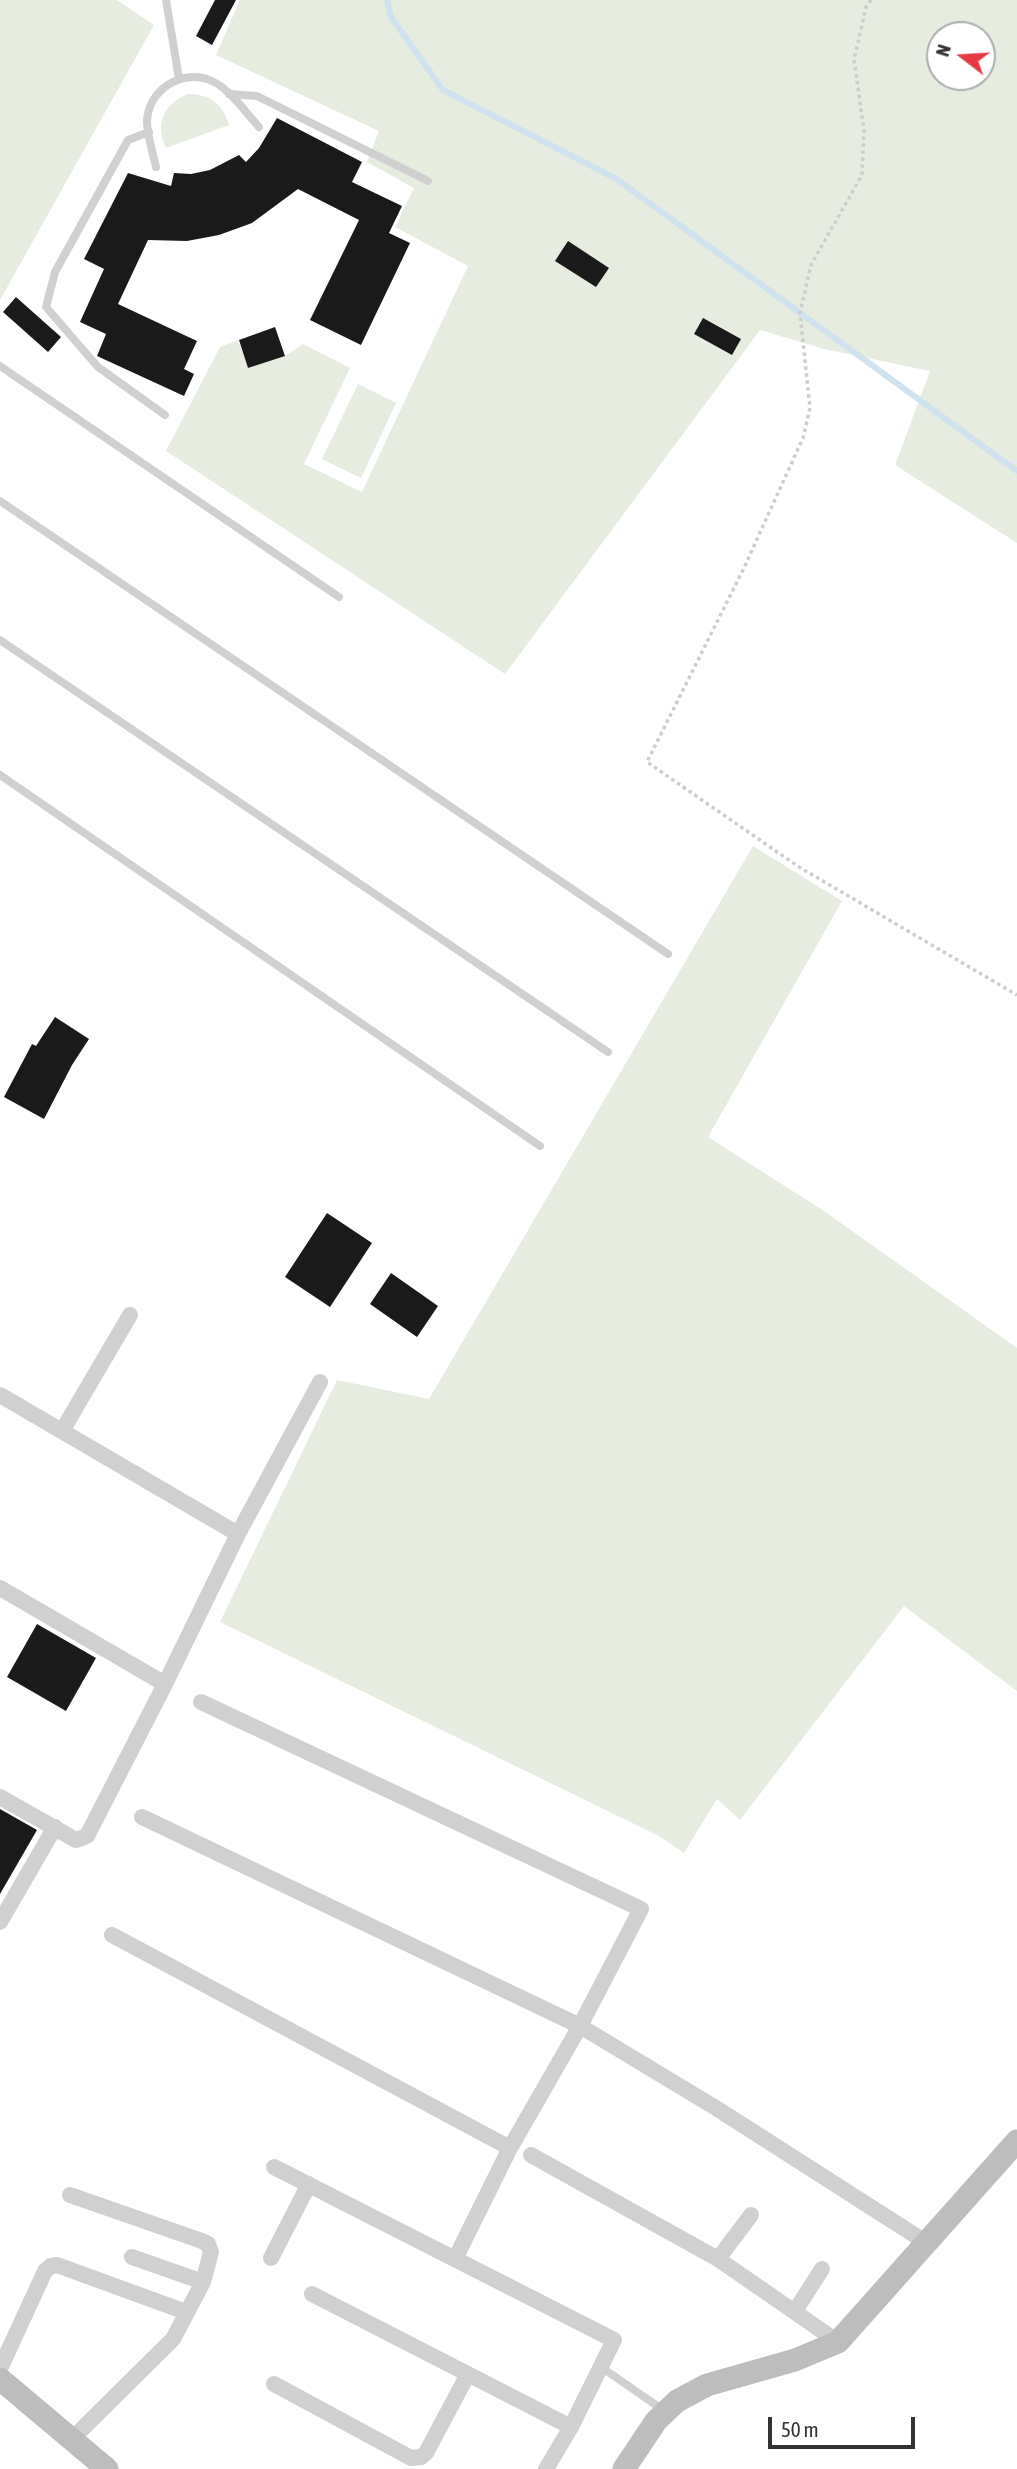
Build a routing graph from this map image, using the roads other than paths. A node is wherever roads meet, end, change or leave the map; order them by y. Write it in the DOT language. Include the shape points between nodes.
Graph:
graph roads {
  1 [pos="166,0"];
  2 [pos="179,79"];
  3 [pos="229,94"];
  4 [pos="259,127"];
  5 [pos="149,132"];
  6 [pos="156,167"];
  7 [pos="428,181"];
  8 [pos="0,366"];
  9 [pos="165,415"];
  10 [pos="0,500"];
  11 [pos="339,597"];
  12 [pos="0,640"];
  13 [pos="0,775"];
  14 [pos="668,954"];
  15 [pos="608,1052"];
  16 [pos="540,1146"];
  17 [pos="130,1315"];
  18 [pos="320,1382"];
  19 [pos="0,1395"];
  20 [pos="62,1431"];
  21 [pos="238,1534"];
  22 [pos="0,1588"];
  23 [pos="165,1684"];
  24 [pos="201,1702"];
  25 [pos="0,1797"];
  26 [pos="142,1817"];
  27 [pos="55,1827"];
  28 [pos="0,1922"];
  29 [pos="112,1935"];
  30 [pos="580,2026"];
  31 [pos="1017,2141"];
  32 [pos="510,2148"];
  33 [pos="531,2155"];
  34 [pos="274,2167"];
  35 [pos="309,2184"];
  36 [pos="70,2195"];
  37 [pos="751,2215"];
  38 [pos="927,2243"];
  39 [pos="132,2257"];
  40 [pos="271,2258"];
  41 [pos="455,2259"];
  42 [pos="718,2259"];
  43 [pos="822,2269"];
  44 [pos="202,2282"];
  45 [pos="312,2294"];
  46 [pos="795,2311"];
  47 [pos="187,2312"];
  48 [pos="838,2342"];
  49 [pos="601,2367"];
  50 [pos="0,2369"];
  51 [pos="468,2374"];
  52 [pos="0,2379"];
  53 [pos="274,2384"];
  54 [pos="666,2412"];
  55 [pos="571,2427"];
  56 [pos="72,2439"];
  57 [pos="107,2469"];
  58 [pos="546,2469"];
  59 [pos="624,2469"];
  1 -- 2 [label="lane"];
  2 -- 3 [label="lane" via="197,76 211,80"];
  2 -- 5 [label="lane" via="157,94 149,108"];
  3 -- 4 [label="lane"];
  3 -- 7 [label="lane" via="257,96"];
  5 -- 6 [label="lane"];
  5 -- 9 [label="lane" via="128,140 55,272 46,307 98,367"];
  8 -- 11 [label="lane"];
  10 -- 14 [label="lane"];
  12 -- 15 [label="lane"];
  13 -- 16 [label="lane"];
  17 -- 20 [label="street"];
  18 -- 21 [label="street"];
  19 -- 20 [label="street"];
  20 -- 21 [label="street"];
  21 -- 23 [label="street"];
  22 -- 23 [label="street"];
  23 -- 27 [label="street" via="87,1836 76,1840"];
  24 -- 30 [label="street" via="641,1909"];
  25 -- 27 [label="street"];
  26 -- 30 [label="street"];
  27 -- 28 [label="street"];
  29 -- 32 [label="street"];
  30 -- 32 [label="street"];
  30 -- 38 [label="street"];
  31 -- 38 [label="street"];
  32 -- 41 [label="street"];
  33 -- 42 [label="street"];
  34 -- 35 [label="street"];
  35 -- 40 [label="street"];
  35 -- 41 [label="street"];
  36 -- 44 [label="street" via="208,2244 211,2252"];
  37 -- 42 [label="street"];
  38 -- 48 [label="street"];
  39 -- 44 [label="street"];
  41 -- 49 [label="street" via="614,2340"];
  42 -- 46 [label="street"];
  43 -- 46 [label="street"];
  44 -- 47 [label="street"];
  45 -- 51 [label="street"];
  46 -- 48 [label="street"];
  47 -- 50 [label="street" via="51,2266"];
  47 -- 56 [label="street" via="173,2339"];
  48 -- 54 [label="street" via="706,2385"];
  49 -- 54 [label="lane"];
  49 -- 55 [label="street"];
  51 -- 53 [label="street" via="426,2453 411,2458"];
  51 -- 55 [label="street"];
  52 -- 56 [label="street"];
  54 -- 59 [label="street"];
  55 -- 58 [label="street"];
  56 -- 57 [label="street"];
}
